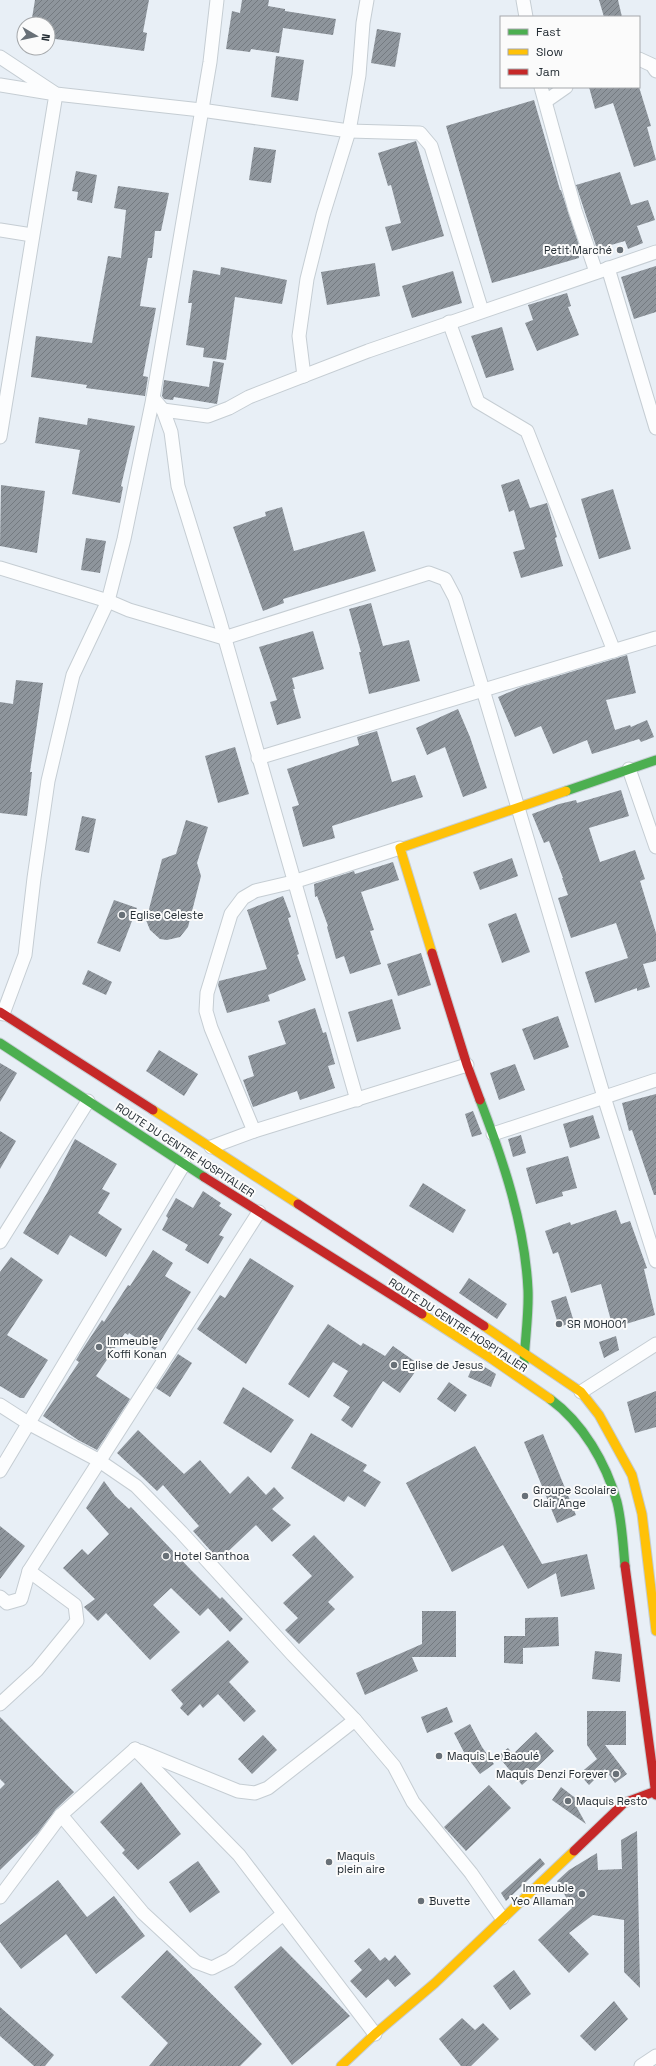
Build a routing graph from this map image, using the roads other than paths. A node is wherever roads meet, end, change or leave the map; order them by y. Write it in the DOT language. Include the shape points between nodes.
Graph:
graph roads {
  1 [pos="217,0"];
  2 [pos="367,0"];
  3 [pos="523,0"];
  4 [pos="526,16"];
  5 [pos="0,57"];
  6 [pos="640,60"];
  7 [pos="656,71"];
  8 [pos="0,85"];
  9 [pos="541,88"];
  10 [pos="565,88"];
  11 [pos="56,94"];
  12 [pos="546,102"];
  13 [pos="201,110"];
  14 [pos="349,131"];
  15 [pos="0,230"];
  16 [pos="32,235"];
  17 [pos="656,252"];
  18 [pos="602,270"];
  19 [pos="482,311"];
  20 [pos="449,322"];
  21 [pos="304,376"];
  22 [pos="4,384"];
  23 [pos="650,389"];
  24 [pos="153,398"];
  25 [pos="163,410"];
  26 [pos="656,428"];
  27 [pos="0,437"];
  28 [pos="0,568"];
  29 [pos="108,601"];
  30 [pos="224,638"];
  31 [pos="656,638"];
  32 [pos="614,650"];
  33 [pos="483,690"];
  34 [pos="258,758"];
  35 [pos="656,760"];
  36 [pos="629,769"];
  37 [pos="518,807"];
  38 [pos="656,847"];
  39 [pos="400,848"];
  40 [pos="293,882"];
  41 [pos="1,1013"];
  42 [pos="0,1043"];
  43 [pos="467,1065"];
  44 [pos="656,1080"];
  45 [pos="604,1097"];
  46 [pos="357,1100"];
  47 [pos="88,1101"];
  48 [pos="254,1131"];
  49 [pos="493,1134"];
  50 [pos="211,1147"];
  51 [pos="184,1164"];
  52 [pos="259,1212"];
  53 [pos="0,1242"];
  54 [pos="656,1261"];
  55 [pos="656,1344"];
  56 [pos="525,1353"];
  57 [pos="522,1381"];
  58 [pos="580,1392"];
  59 [pos="0,1405"];
  60 [pos="28,1423"];
  61 [pos="98,1460"];
  62 [pos="0,1471"];
  63 [pos="29,1571"];
  64 [pos="0,1597"];
  65 [pos="655,1616"];
  66 [pos="656,1631"];
  67 [pos="0,1704"];
  68 [pos="355,1720"];
  69 [pos="135,1749"];
  70 [pos="656,1791"];
  71 [pos="656,1795"];
  72 [pos="61,1815"];
  73 [pos="0,1897"];
  74 [pos="283,1914"];
  75 [pos="502,1918"];
  76 [pos="375,2034"];
  77 [pos="656,2056"];
  78 [pos="341,2066"];
  79 [pos="641,2066"];
  1 -- 13 [label="street"];
  2 -- 14 [label="street" via="359,75"];
  3 -- 4 [label="street"];
  5 -- 11 [label="street"];
  6 -- 7 [label="street"];
  8 -- 11 [label="street"];
  9 -- 12 [label="street"];
  10 -- 12 [label="street"];
  11 -- 13 [label="street"];
  11 -- 16 [label="street"];
  12 -- 18 [label="street" via="575,210"];
  13 -- 14 [label="street"];
  13 -- 24 [label="street"];
  14 -- 19 [label="street" via="420,133 427,138"];
  14 -- 21 [label="street" via="323,215 307,279 299,336"];
  15 -- 16 [label="street"];
  16 -- 22 [label="street"];
  17 -- 18 [label="street"];
  18 -- 19 [label="street"];
  18 -- 23 [label="street"];
  19 -- 20 [label="street"];
  20 -- 21 [label="street"];
  20 -- 32 [label="street" via="478,402 527,432"];
  21 -- 25 [label="street" via="208,416"];
  22 -- 27 [label="street"];
  23 -- 26 [label="street"];
  24 -- 25 [label="street"];
  24 -- 29 [label="street" via="124,539"];
  25 -- 30 [label="street" via="171,432 178,486"];
  28 -- 29 [label="street"];
  29 -- 30 [label="street" via="129,610"];
  29 -- 41 [label="street" via="73,675 48,781 25,955"];
  30 -- 33 [label="street" via="429,573 445,579 455,598"];
  30 -- 34 [label="street"];
  31 -- 32 [label="street"];
  32 -- 33 [label="street"];
  33 -- 34 [label="street"];
  33 -- 37 [label="street"];
  34 -- 40 [label="street"];
  35 -- 36 [label="street"];
  36 -- 37 [label="street"];
  36 -- 38 [label="street"];
  37 -- 39 [label="street"];
  37 -- 45 [label="street"];
  39 -- 40 [label="street"];
  39 -- 43 [label="street"];
  40 -- 46 [label="street"];
  40 -- 48 [label="street" via="255,891 243,898 231,914 207,993 206,1011 211,1028"];
  41 -- 50 [label="street, ROUTE DU CENTRE HOSPITALIER"];
  42 -- 47 [label="street, ROUTE DU CENTRE HOSPITALIER"];
  43 -- 46 [label="street"];
  43 -- 49 [label="street"];
  44 -- 45 [label="street"];
  45 -- 49 [label="street"];
  45 -- 54 [label="street"];
  46 -- 48 [label="street"];
  47 -- 51 [label="street, ROUTE DU CENTRE HOSPITALIER"];
  47 -- 53 [label="street"];
  48 -- 50 [label="street"];
  49 -- 56 [label="street" via="520,1228 528,1290"];
  50 -- 56 [label="street, ROUTE DU CENTRE HOSPITALIER"];
  51 -- 52 [label="street, ROUTE DU CENTRE HOSPITALIER"];
  51 -- 60 [label="street"];
  52 -- 57 [label="street, ROUTE DU CENTRE HOSPITALIER" via="492,1359"];
  52 -- 61 [label="street"];
  55 -- 58 [label="street"];
  56 -- 57 [label="street"];
  56 -- 58 [label="street, ROUTE DU CENTRE HOSPITALIER"];
  57 -- 70 [label="street, ROUTE DU CENTRE HOSPITALIER" via="556,1404 582,1431 604,1466 617,1503"];
  58 -- 65 [label="street, ROUTE DU CENTRE HOSPITALIER" via="599,1415 632,1475 642,1514"];
  59 -- 60 [label="street"];
  60 -- 61 [label="street"];
  60 -- 62 [label="street"];
  61 -- 63 [label="street"];
  61 -- 68 [label="street" via="136,1486 161,1511"];
  63 -- 64 [label="street" via="21,1599 8,1603"];
  63 -- 67 [label="street" via="75,1605 77,1621 37,1670"];
  65 -- 66 [label="street, ROUTE DU CENTRE HOSPITALIER"];
  68 -- 69 [label="street" via="268,1788 255,1793 238,1791"];
  68 -- 75 [label="street" via="394,1766 414,1802 471,1873"];
  69 -- 72 [label="street"];
  69 -- 74 [label="street" via="239,1855"];
  70 -- 71 [label="street, ROUTE DU CENTRE HOSPITALIER"];
  70 -- 75 [label="street" via="624,1803"];
  72 -- 73 [label="street"];
  72 -- 74 [label="street" via="143,1913 196,1962 212,1968 230,1959"];
  74 -- 76 [label="street"];
  75 -- 76 [label="street" via="435,1983"];
  76 -- 78 [label="street"];
  77 -- 79 [label="street"];
}
